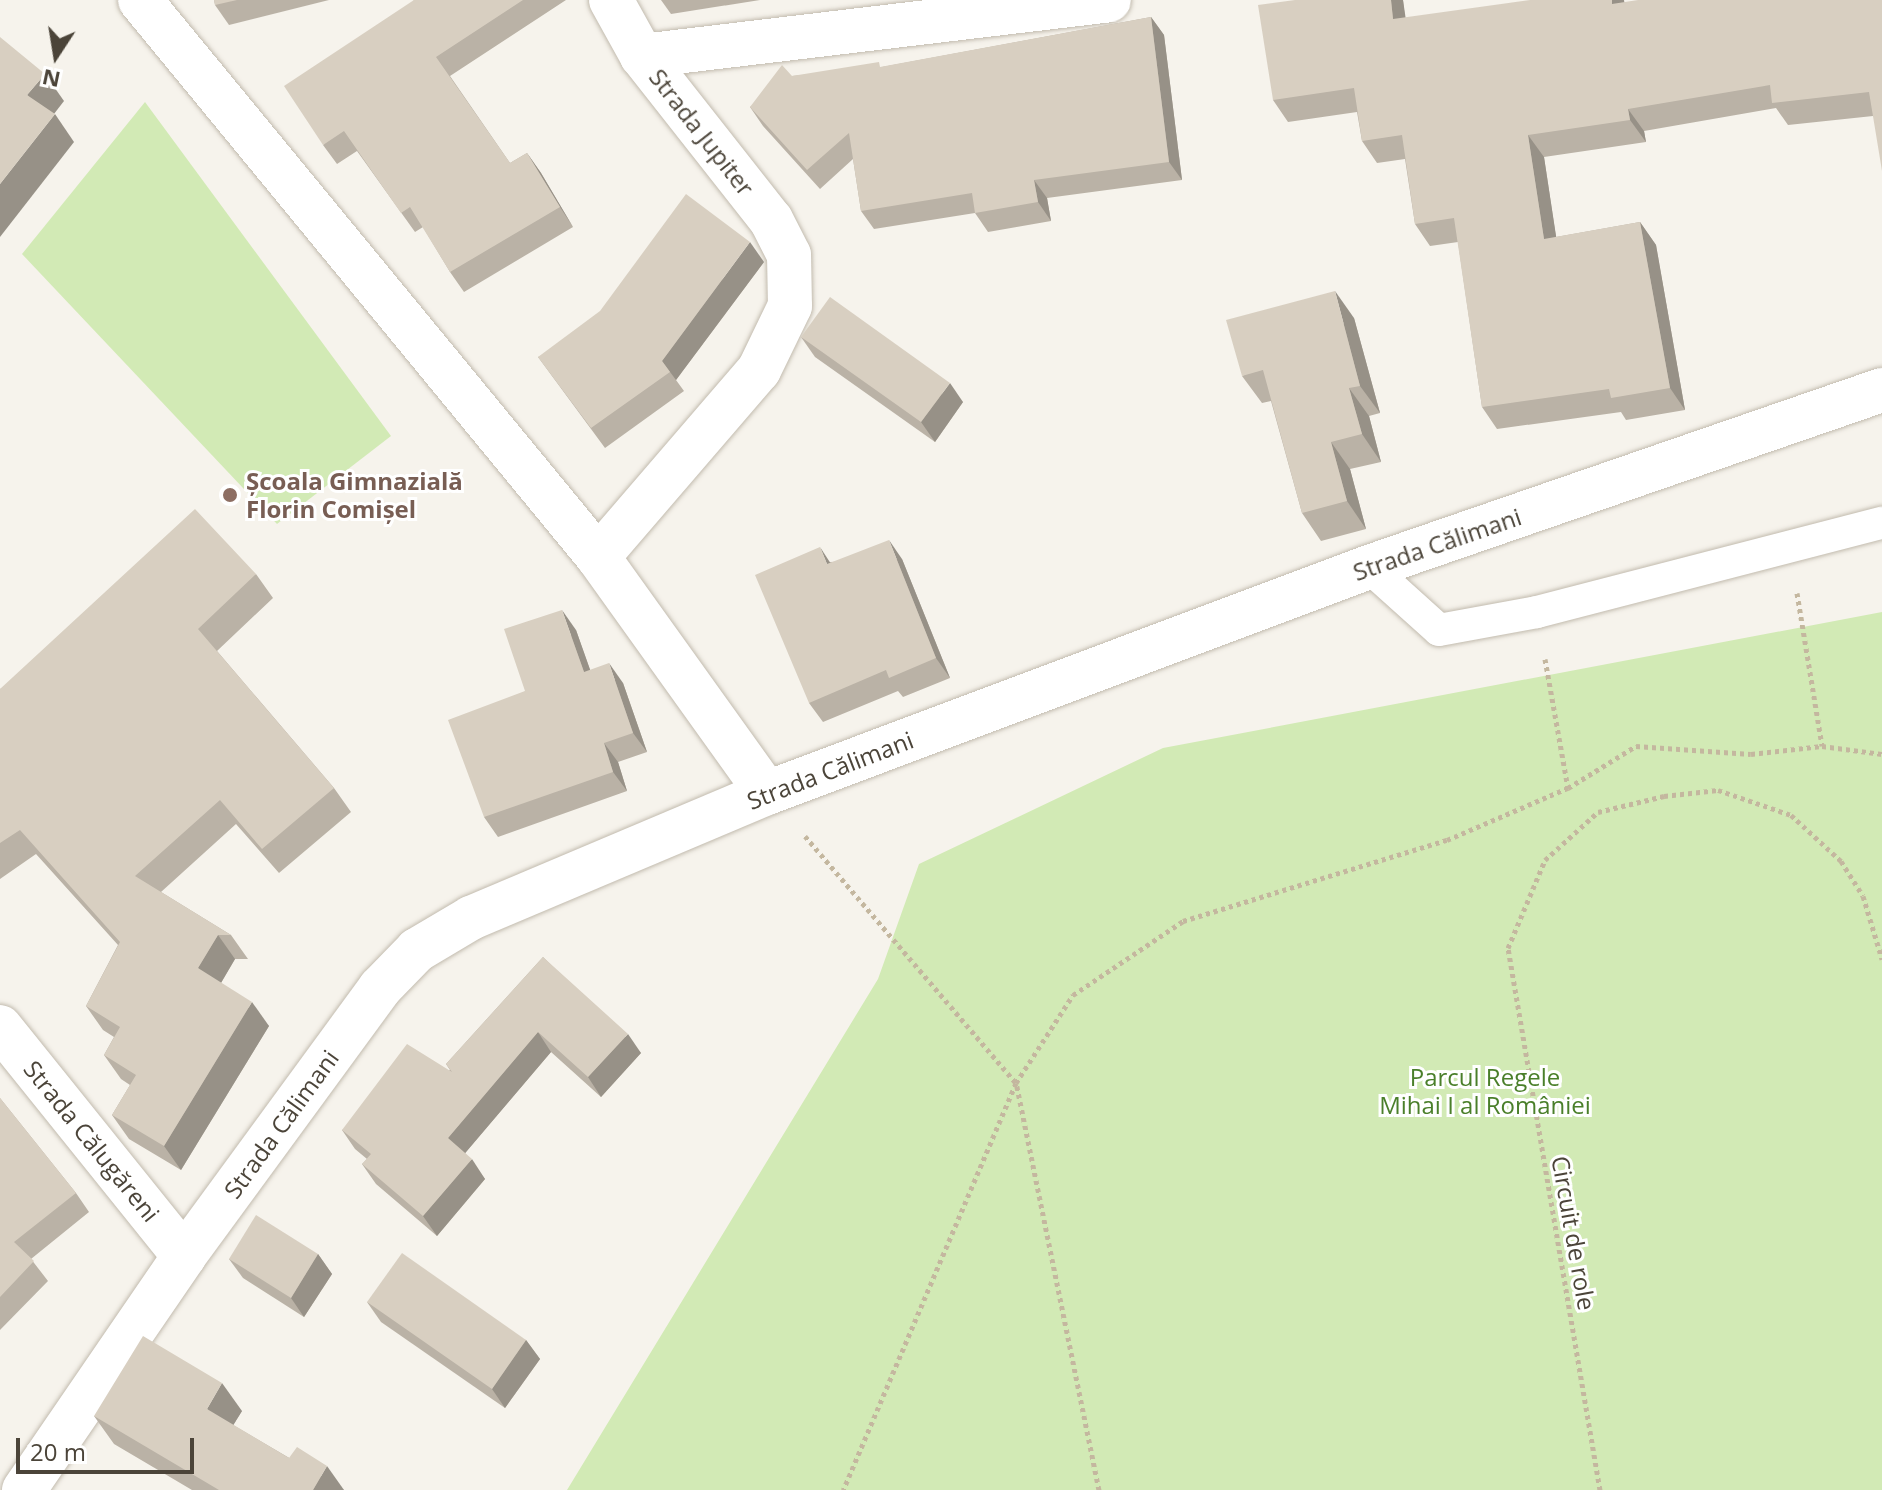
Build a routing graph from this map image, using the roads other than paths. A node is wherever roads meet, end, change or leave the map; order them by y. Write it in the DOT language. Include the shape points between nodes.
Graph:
graph roads {
  1 [pos="140,0"];
  2 [pos="611,0"];
  3 [pos="1109,0"];
  4 [pos="642,56"];
  5 [pos="1882,390"];
  6 [pos="1882,523"];
  7 [pos="598,557"];
  8 [pos="1369,567"];
  9 [pos="767,793"];
  10 [pos="0,1027"];
  11 [pos="184,1256"];
  12 [pos="24,1490"];
  1 -- 7 [label="street"];
  2 -- 4 [label="street"];
  3 -- 4 [label="street, Strada Jupiter"];
  4 -- 7 [label="street, Strada Jupiter" via="771,220 789,255 790,306 759,370"];
  5 -- 8 [label="street, Strada Călimani"];
  6 -- 8 [label="lane" via="1537,612 1439,630"];
  7 -- 9 [label="street"];
  8 -- 9 [label="street, Strada Călimani"];
  9 -- 11 [label="street, Strada Călimani" via="471,918 417,950 380,988"];
  10 -- 11 [label="street, Strada Călugăreni"];
  11 -- 12 [label="street, Strada Călimani"];
}
